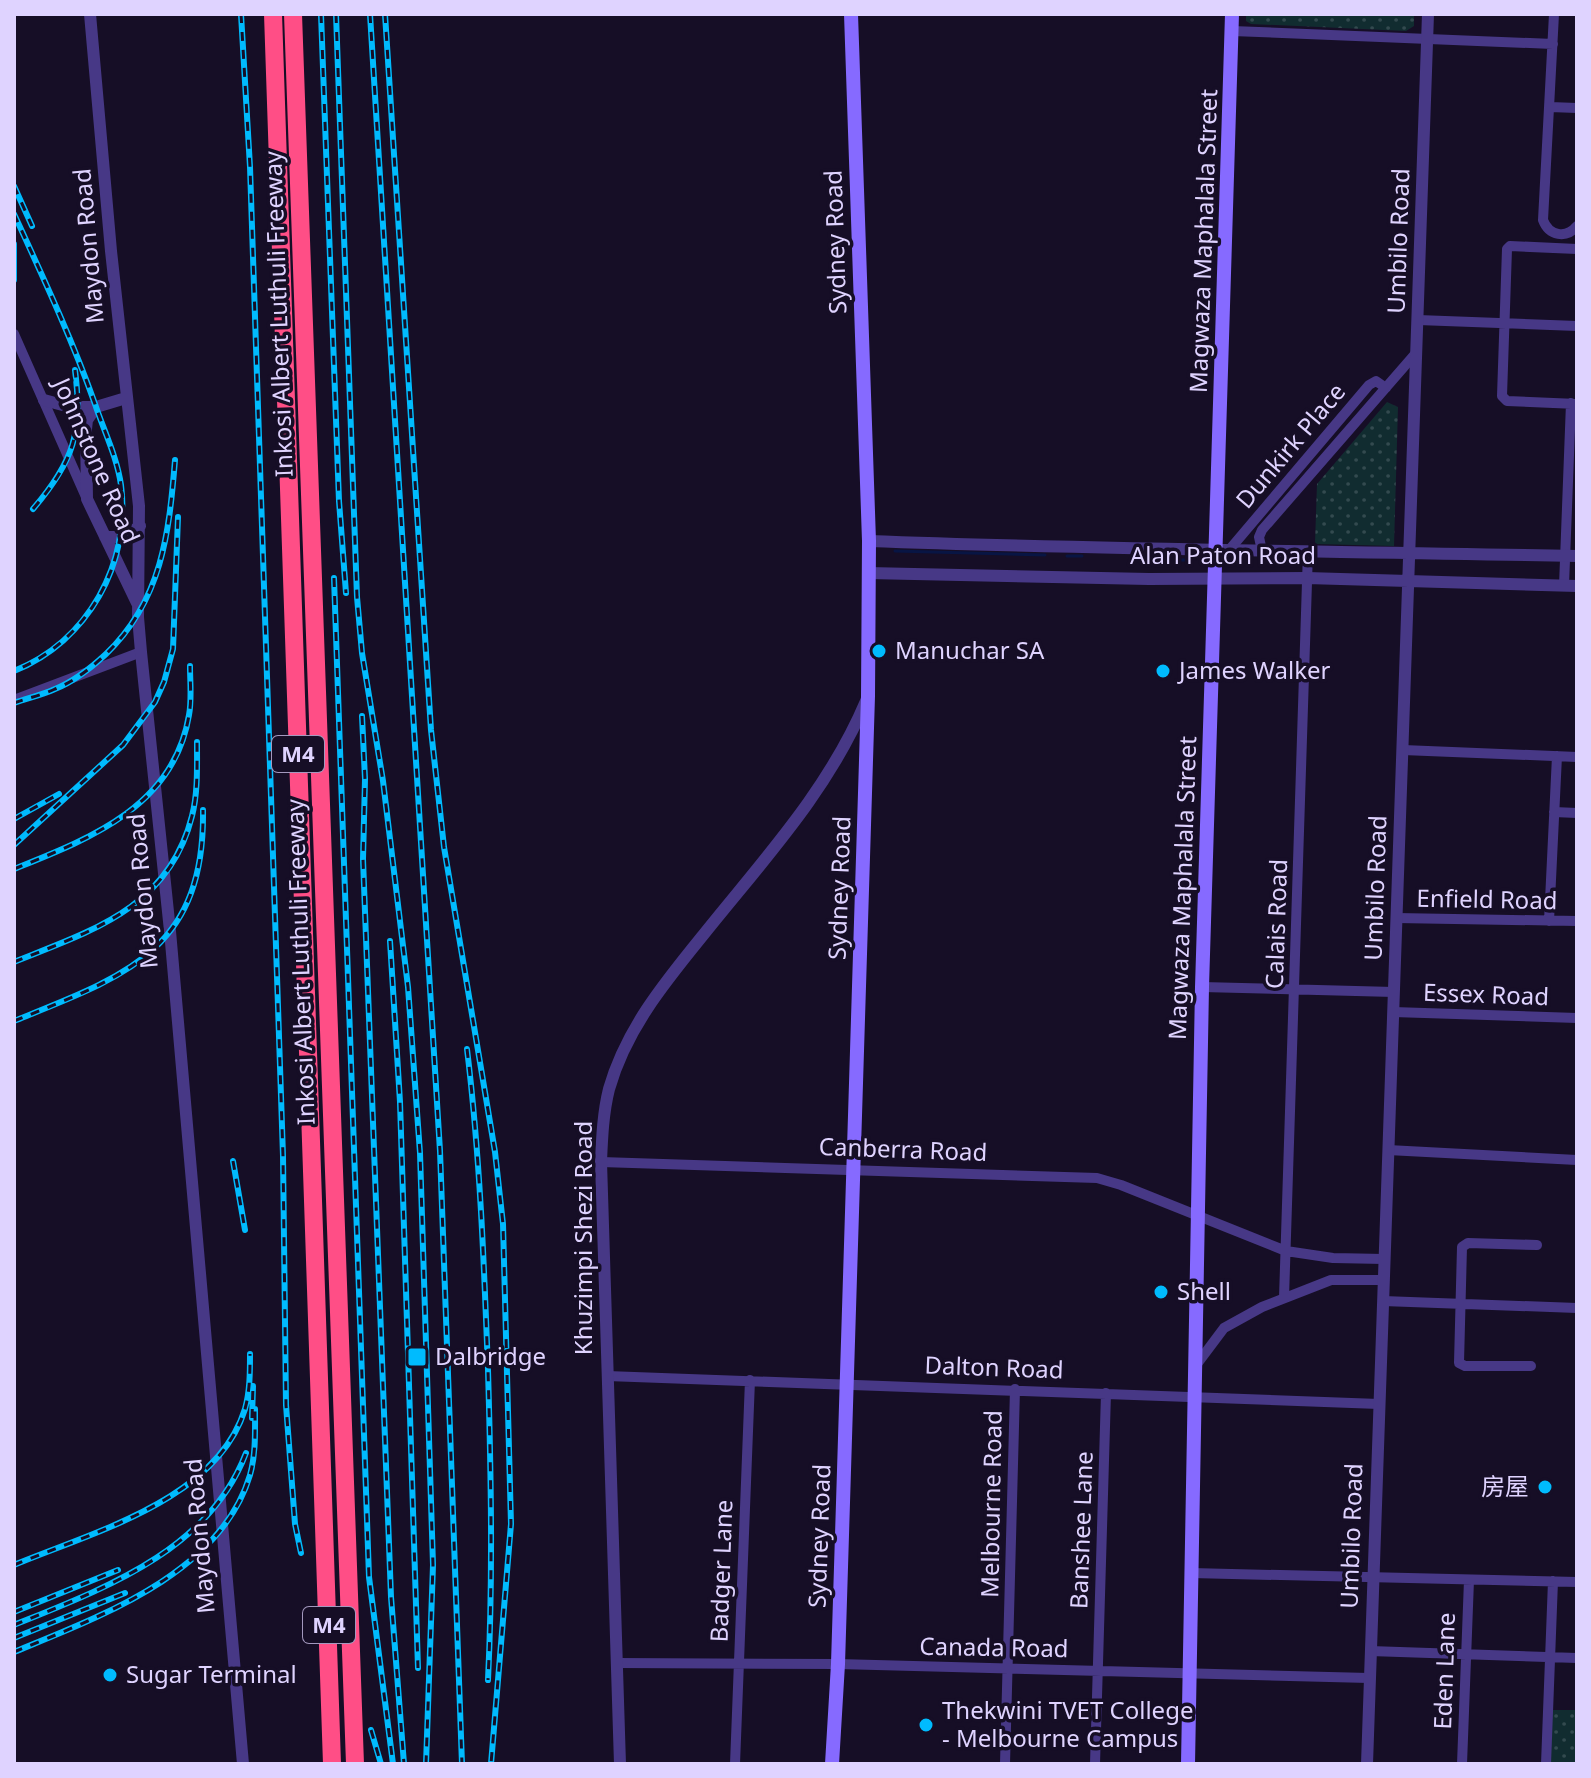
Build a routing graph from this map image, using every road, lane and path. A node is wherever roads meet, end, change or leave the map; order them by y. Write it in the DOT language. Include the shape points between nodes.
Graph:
graph roads {
  1 [pos="90,14"];
  2 [pos="273,14"];
  3 [pos="293,14"];
  4 [pos="851,14"];
  5 [pos="1232,14"];
  6 [pos="1428,14"];
  7 [pos="1554,14"];
  8 [pos="1232,31"];
  9 [pos="1427,39"];
  10 [pos="1553,44"];
  11 [pos="1550,107"];
  12 [pos="1577,108"];
  13 [pos="1577,226"];
  14 [pos="1577,249"];
  15 [pos="1418,320"];
  16 [pos="1505,323"];
  17 [pos="1577,326"];
  18 [pos="14,334"];
  19 [pos="1416,353"];
  20 [pos="1386,388"];
  21 [pos="126,398"];
  22 [pos="44,400"];
  23 [pos="1574,404"];
  24 [pos="96,407"];
  25 [pos="1321,444"];
  26 [pos="1330,452"];
  27 [pos="1306,462"];
  28 [pos="1315,470"];
  29 [pos="87,499"];
  30 [pos="140,526"];
  31 [pos="105,537"];
  32 [pos="869,541"];
  33 [pos="1051,547"];
  34 [pos="1223,549"];
  35 [pos="1262,551"];
  36 [pos="1308,551"];
  37 [pos="1410,551"];
  38 [pos="1571,556"];
  39 [pos="868,573"];
  40 [pos="1050,576"];
  41 [pos="1307,578"];
  42 [pos="1214,579"];
  43 [pos="1409,582"];
  44 [pos="1570,586"];
  45 [pos="138,606"];
  46 [pos="141,652"];
  47 [pos="868,696"];
  48 [pos="14,700"];
  49 [pos="1403,750"];
  50 [pos="1557,756"];
  51 [pos="1577,757"];
  52 [pos="1554,812"];
  53 [pos="1577,813"];
  54 [pos="1396,918"];
  55 [pos="1549,921"];
  56 [pos="1577,921"];
  57 [pos="1202,987"];
  58 [pos="1296,989"];
  59 [pos="1394,992"];
  60 [pos="1393,1012"];
  61 [pos="1577,1018"];
  62 [pos="1388,1150"];
  63 [pos="1577,1160"];
  64 [pos="601,1162"];
  65 [pos="853,1169"];
  66 [pos="1197,1216"];
  67 [pos="1537,1245"];
  68 [pos="1286,1251"];
  69 [pos="1384,1259"];
  70 [pos="1384,1280"];
  71 [pos="1284,1298"];
  72 [pos="1383,1301"];
  73 [pos="1460,1304"];
  74 [pos="1577,1308"];
  75 [pos="1197,1364"];
  76 [pos="1531,1366"];
  77 [pos="607,1376"];
  78 [pos="750,1380"];
  79 [pos="847,1383"];
  80 [pos="1015,1389"];
  81 [pos="1106,1393"];
  82 [pos="1195,1398"];
  83 [pos="1379,1404"];
  84 [pos="1191,1573"];
  85 [pos="1372,1578"];
  86 [pos="1469,1580"];
  87 [pos="1553,1581"];
  88 [pos="1577,1582"];
  89 [pos="1370,1651"];
  90 [pos="1465,1655"];
  91 [pos="1550,1657"];
  92 [pos="1577,1658"];
  93 [pos="617,1663"];
  94 [pos="738,1663"];
  95 [pos="838,1664"];
  96 [pos="1008,1668"];
  97 [pos="1097,1670"];
  98 [pos="1190,1675"];
  99 [pos="1369,1678"];
  100 [pos="332,1762"];
  101 [pos="243,1764"];
  102 [pos="355,1764"];
  103 [pos="620,1764"];
  104 [pos="735,1764"];
  105 [pos="832,1764"];
  106 [pos="1005,1764"];
  107 [pos="1095,1764"];
  108 [pos="1188,1764"];
  109 [pos="1367,1764"];
  110 [pos="1462,1764"];
  111 [pos="1546,1764"];
  1 -- 21 [label="street, Maydon Road"];
  2 -- 100 [label="highway, Inkosi Albert Luthuli Freeway / M4"];
  3 -- 102 [label="highway, Inkosi Albert Luthuli Freeway / M4"];
  4 -- 32 [label="main road, Sydney Road"];
  5 -- 8 [label="main road, Magwaza Maphalala Street"];
  6 -- 9 [label="street, Umbilo Road"];
  7 -- 10 [label="street"];
  8 -- 9 [label="street"];
  8 -- 34 [label="main road, Magwaza Maphalala Street"];
  9 -- 10 [label="street"];
  9 -- 15 [label="street, Umbilo Road"];
  10 -- 11 [label="street"];
  11 -- 12 [label="street"];
  11 -- 13 [label="street" via="1543,220 1555,233"];
  14 -- 16 [label="street" via="1508,247"];
  15 -- 16 [label="street"];
  15 -- 19 [label="street, Umbilo Road"];
  16 -- 17 [label="street"];
  16 -- 23 [label="street" via="1503,399"];
  18 -- 22 [label="street, Johnstone Road"];
  19 -- 20 [label="street"];
  19 -- 37 [label="street, Umbilo Road"];
  20 -- 25 [label="street, Dunkirk Place" via="1371,383"];
  20 -- 26 [label="street"];
  21 -- 24 [label="street"];
  21 -- 30 [label="street, Maydon Road"];
  22 -- 24 [label="street"];
  22 -- 29 [label="street, Johnstone Road"];
  23 -- 38 [label="street"];
  24 -- 29 [label="street" via="86,429"];
  25 -- 26 [label="street"];
  25 -- 27 [label="street, Dunkirk Place"];
  26 -- 28 [label="street"];
  27 -- 28 [label="street"];
  27 -- 34 [label="street, Dunkirk Place"];
  28 -- 35 [label="street" via="1262,530"];
  29 -- 31 [label="street, Johnstone Road"];
  30 -- 31 [label="street" via="124,537"];
  30 -- 45 [label="street, Maydon Road"];
  31 -- 45 [label="street, Johnstone Road"];
  32 -- 33 [label="street, Alan Paton Road"];
  32 -- 39 [label="main road, Sydney Road"];
  33 -- 34 [label="street, Alan Paton Road"];
  33 -- 40 [label="street"];
  34 -- 35 [label="street, Alan Paton Road"];
  34 -- 42 [label="main road, Magwaza Maphalala Street"];
  35 -- 36 [label="street, Alan Paton Road"];
  36 -- 37 [label="street, Alan Paton Road"];
  36 -- 41 [label="street, Calais Road"];
  37 -- 38 [label="street, Alan Paton Road"];
  37 -- 43 [label="street, Umbilo Road"];
  38 -- 44 [label="street"];
  39 -- 40 [label="street, Alan Paton Road"];
  39 -- 47 [label="main road, Sydney Road"];
  40 -- 42 [label="street, Alan Paton Road"];
  41 -- 42 [label="street, Alan Paton Road"];
  41 -- 43 [label="street, Alan Paton Road"];
  41 -- 58 [label="street, Calais Road"];
  42 -- 57 [label="main road, Magwaza Maphalala Street"];
  43 -- 44 [label="street, Alan Paton Road"];
  43 -- 49 [label="street, Umbilo Road"];
  45 -- 46 [label="street, Maydon Road"];
  46 -- 48 [label="street"];
  46 -- 101 [label="street, Maydon Road"];
  47 -- 64 [label="street, Khuzimpi Shezi Road" via="845,748 811,801 662,985 639,1021 609,1090"];
  47 -- 65 [label="main road, Sydney Road"];
  49 -- 50 [label="street"];
  49 -- 54 [label="street, Umbilo Road"];
  50 -- 51 [label="street"];
  50 -- 52 [label="street"];
  52 -- 53 [label="street"];
  52 -- 55 [label="street"];
  54 -- 55 [label="street, Enfield Road"];
  54 -- 59 [label="street, Umbilo Road"];
  55 -- 56 [label="street, Enfield Road"];
  57 -- 58 [label="street"];
  57 -- 66 [label="main road, Magwaza Maphalala Street"];
  58 -- 59 [label="street"];
  58 -- 68 [label="street, Calais Road"];
  59 -- 60 [label="street, Umbilo Road"];
  60 -- 61 [label="street, Essex Road"];
  60 -- 62 [label="street, Umbilo Road"];
  62 -- 63 [label="street"];
  62 -- 69 [label="street, Umbilo Road"];
  64 -- 65 [label="street, Canberra Road"];
  64 -- 77 [label="street, Khuzimpi Shezi Road"];
  65 -- 66 [label="street, Canberra Road" via="1097,1178"];
  65 -- 79 [label="main road, Sydney Road"];
  66 -- 68 [label="street, Canberra Road"];
  66 -- 75 [label="main road, Magwaza Maphalala Street"];
  67 -- 73 [label="street" via="1464,1243"];
  68 -- 69 [label="street, Canberra Road"];
  68 -- 71 [label="street, Calais Road"];
  69 -- 70 [label="street, Umbilo Road"];
  70 -- 71 [label="street" via="1331,1280"];
  70 -- 72 [label="street, Umbilo Road"];
  71 -- 75 [label="street" via="1224,1328"];
  72 -- 73 [label="street"];
  72 -- 83 [label="street, Umbilo Road"];
  73 -- 74 [label="street"];
  73 -- 76 [label="street" via="1459,1363"];
  75 -- 82 [label="main road, Magwaza Maphalala Street"];
  77 -- 78 [label="street, Dalton Road"];
  77 -- 93 [label="street, Khuzimpi Shezi Road"];
  78 -- 79 [label="street, Dalton Road"];
  78 -- 94 [label="street, Badger Lane"];
  79 -- 80 [label="street, Dalton Road"];
  79 -- 95 [label="main road, Sydney Road"];
  80 -- 81 [label="street, Dalton Road"];
  80 -- 96 [label="street, Melbourne Road"];
  81 -- 82 [label="street, Dalton Road"];
  81 -- 97 [label="street, Banshee Lane"];
  82 -- 83 [label="street, Dalton Road"];
  82 -- 84 [label="main road, Magwaza Maphalala Street"];
  83 -- 85 [label="street, Umbilo Road"];
  84 -- 85 [label="street"];
  84 -- 98 [label="main road, Magwaza Maphalala Street"];
  85 -- 86 [label="street"];
  85 -- 89 [label="street, Umbilo Road"];
  86 -- 87 [label="street"];
  86 -- 90 [label="street, Eden Lane"];
  87 -- 88 [label="street"];
  87 -- 91 [label="street"];
  89 -- 90 [label="street"];
  89 -- 99 [label="street, Umbilo Road"];
  90 -- 91 [label="street"];
  90 -- 110 [label="street, Eden Lane"];
  91 -- 92 [label="street"];
  91 -- 111 [label="street"];
  93 -- 94 [label="street, Canada Road"];
  93 -- 103 [label="street, Khuzimpi Shezi Road"];
  94 -- 95 [label="street, Canada Road"];
  94 -- 104 [label="street, Badger Lane"];
  95 -- 96 [label="street, Canada Road"];
  95 -- 105 [label="main road, Sydney Road"];
  96 -- 97 [label="street, Canada Road"];
  96 -- 106 [label="street, Melbourne Road"];
  97 -- 98 [label="street, Canada Road"];
  97 -- 107 [label="street, Banshee Lane"];
  98 -- 99 [label="street, Canada Road"];
  98 -- 108 [label="main road, Magwaza Maphalala Street"];
  99 -- 109 [label="street, Umbilo Road"];
}
